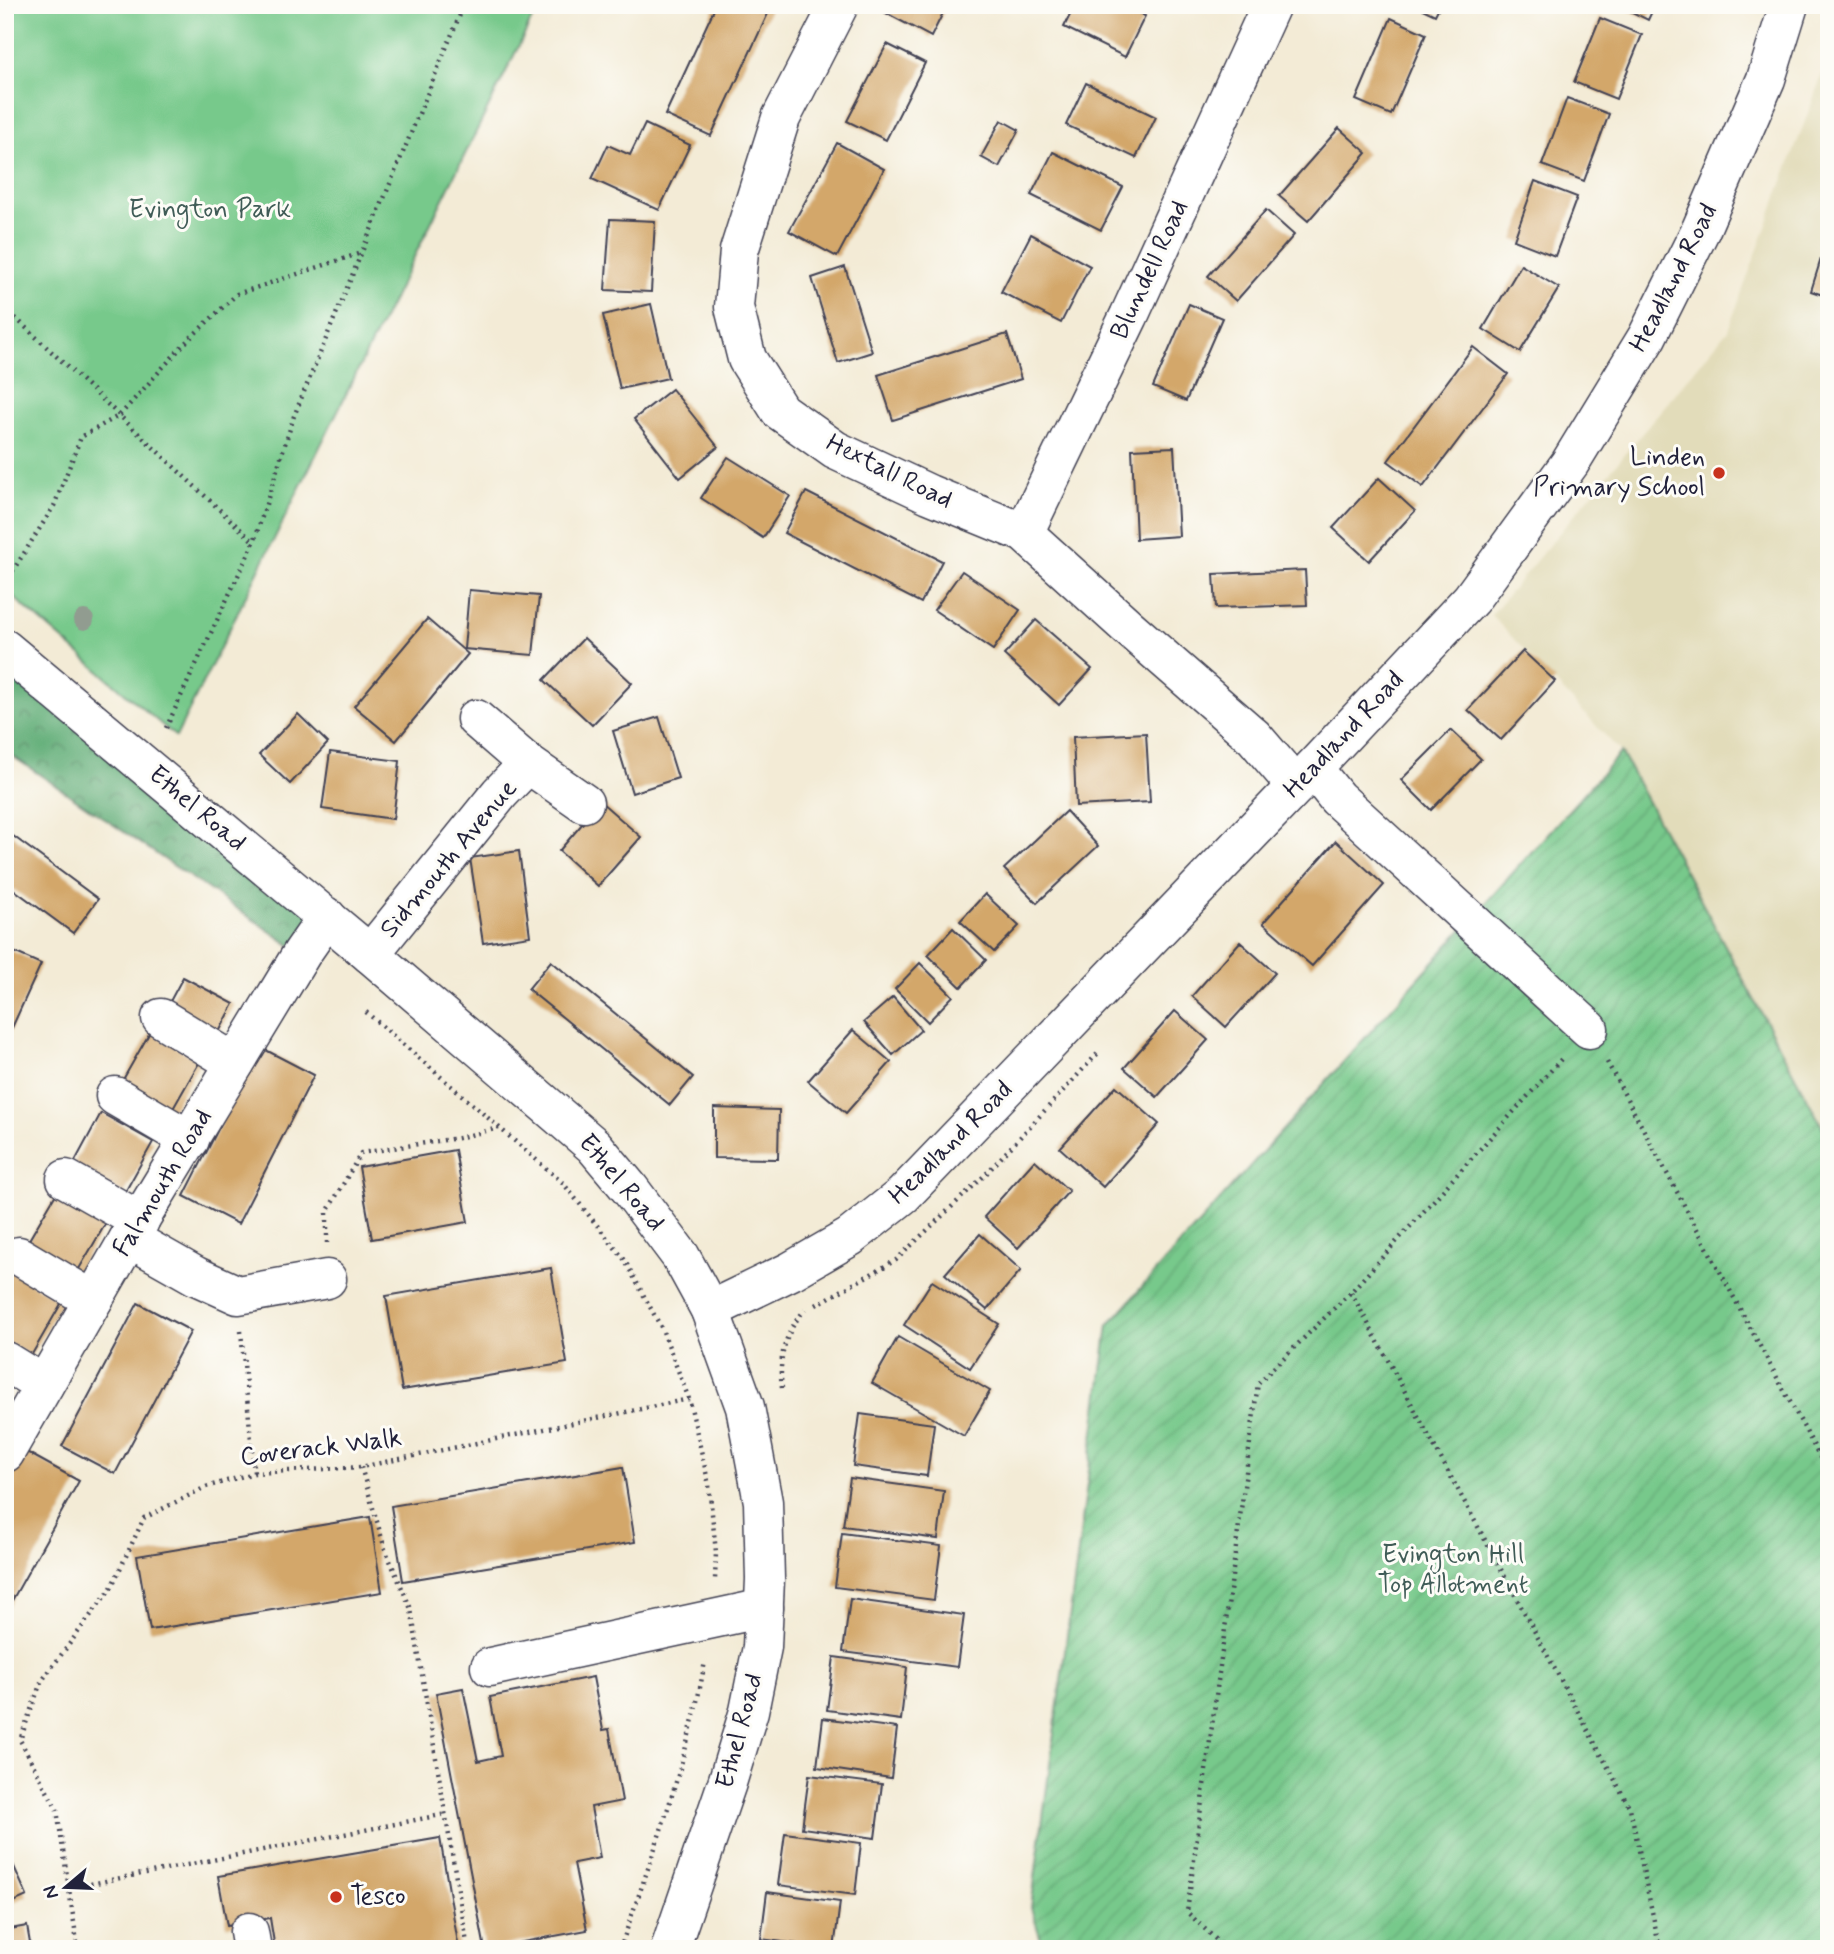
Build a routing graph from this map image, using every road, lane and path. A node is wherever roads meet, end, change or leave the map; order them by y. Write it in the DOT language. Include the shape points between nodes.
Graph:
graph roads {
  1 [pos="464,5"];
  2 [pos="839,5"];
  3 [pos="1271,5"];
  4 [pos="1789,5"];
  5 [pos="362,253"];
  6 [pos="5,308"];
  7 [pos="120,415"];
  8 [pos="1024,533"];
  9 [pos="254,542"];
  10 [pos="5,583"];
  11 [pos="5,649"];
  12 [pos="476,719"];
  13 [pos="166,728"];
  14 [pos="528,764"];
  15 [pos="1305,777"];
  16 [pos="584,803"];
  17 [pos="327,917"];
  18 [pos="370,954"];
  19 [pos="366,1012"];
  20 [pos="161,1018"];
  21 [pos="1589,1029"];
  22 [pos="1104,1046"];
  23 [pos="235,1063"];
  24 [pos="115,1096"];
  25 [pos="499,1128"];
  26 [pos="190,1139"];
  27 [pos="66,1179"];
  28 [pos="134,1229"];
  29 [pos="19,1256"];
  30 [pos="327,1279"];
  31 [pos="1351,1292"];
  32 [pos="238,1295"];
  33 [pos="93,1300"];
  34 [pos="710,1310"];
  35 [pos="5,1361"];
  36 [pos="44,1385"];
  37 [pos="689,1399"];
  38 [pos="784,1401"];
  39 [pos="5,1453"];
  40 [pos="361,1467"];
  41 [pos="254,1473"];
  42 [pos="1829,1474"];
  43 [pos="764,1608"];
  44 [pos="713,1619"];
  45 [pos="490,1667"];
  46 [pos="446,1814"];
  47 [pos="70,1888"];
  48 [pos="74,1949"];
  49 [pos="468,1949"];
  50 [pos="620,1949"];
  51 [pos="670,1949"];
  52 [pos="1226,1949"];
  53 [pos="1660,1949"];
  1 -- 5 [label="path"];
  2 -- 8 [label="street, Hextall Road" via="780,118 739,251 734,307 747,359 780,411 835,450"];
  3 -- 8 [label="street, Blundell Road"];
  4 -- 15 [label="street, Headland Road" via="1766,79 1701,229 1647,337 1570,463 1471,599"];
  5 -- 7 [label="path" via="237,294"];
  5 -- 9 [label="path" via="294,416"];
  6 -- 7 [label="path"];
  7 -- 9 [label="path"];
  7 -- 10 [label="path" via="81,437 54,506"];
  8 -- 15 [label="street, Hextall Road"];
  9 -- 13 [label="path"];
  11 -- 17 [label="street, Ethel Road"];
  12 -- 14 [label="street, Sidmouth Avenue"];
  14 -- 16 [label="street, Sidmouth Avenue"];
  14 -- 18 [label="street, Sidmouth Avenue"];
  15 -- 21 [label="street, Hextall Road" via="1337,798"];
  15 -- 34 [label="street, Headland Road" via="903,1195 850,1237"];
  17 -- 18 [label="street, Ethel Road"];
  17 -- 23 [label="street, Falmouth Road"];
  18 -- 34 [label="street, Ethel Road" via="594,1146 681,1257"];
  19 -- 25 [label="path"];
  20 -- 23 [label="street"];
  21 -- 31 [label="path"];
  21 -- 42 [label="path"];
  22 -- 38 [label="path" via="984,1176 896,1260 804,1310 788,1331 780,1373"];
  23 -- 26 [label="street, Falmouth Road"];
  24 -- 26 [label="street"];
  25 -- 30 [label="path" via="361,1153 327,1212"];
  25 -- 37 [label="path" via="563,1184 624,1259 662,1329"];
  26 -- 28 [label="street, Falmouth Road"];
  27 -- 28 [label="street"];
  28 -- 32 [label="street" via="196,1276"];
  28 -- 33 [label="street, Falmouth Road"];
  29 -- 33 [label="street"];
  30 -- 32 [label="street"];
  31 -- 52 [label="path" via="1258,1383 1187,1912"];
  31 -- 53 [label="path" via="1630,1808"];
  32 -- 41 [label="path"];
  33 -- 36 [label="street, Falmouth Road"];
  34 -- 43 [label="street, Ethel Road" via="745,1407 763,1502"];
  35 -- 36 [label="street"];
  36 -- 39 [label="street, Falmouth Road"];
  37 -- 40 [label="path, Coverack Walk"];
  37 -- 44 [label="path" via="709,1485 716,1552"];
  40 -- 41 [label="path, Coverack Walk"];
  40 -- 46 [label="path" via="385,1549 411,1609"];
  41 -- 47 [label="path, Coverack Walk" via="206,1487 144,1518 111,1588 41,1682 20,1740 57,1810"];
  43 -- 44 [label="street"];
  43 -- 51 [label="street, Ethel Road" via="762,1647 749,1712"];
  44 -- 45 [label="street"];
  44 -- 50 [label="path" via="697,1710"];
  46 -- 47 [label="path"];
  46 -- 49 [label="path"];
  47 -- 48 [label="path, Coverack Walk"];
}
